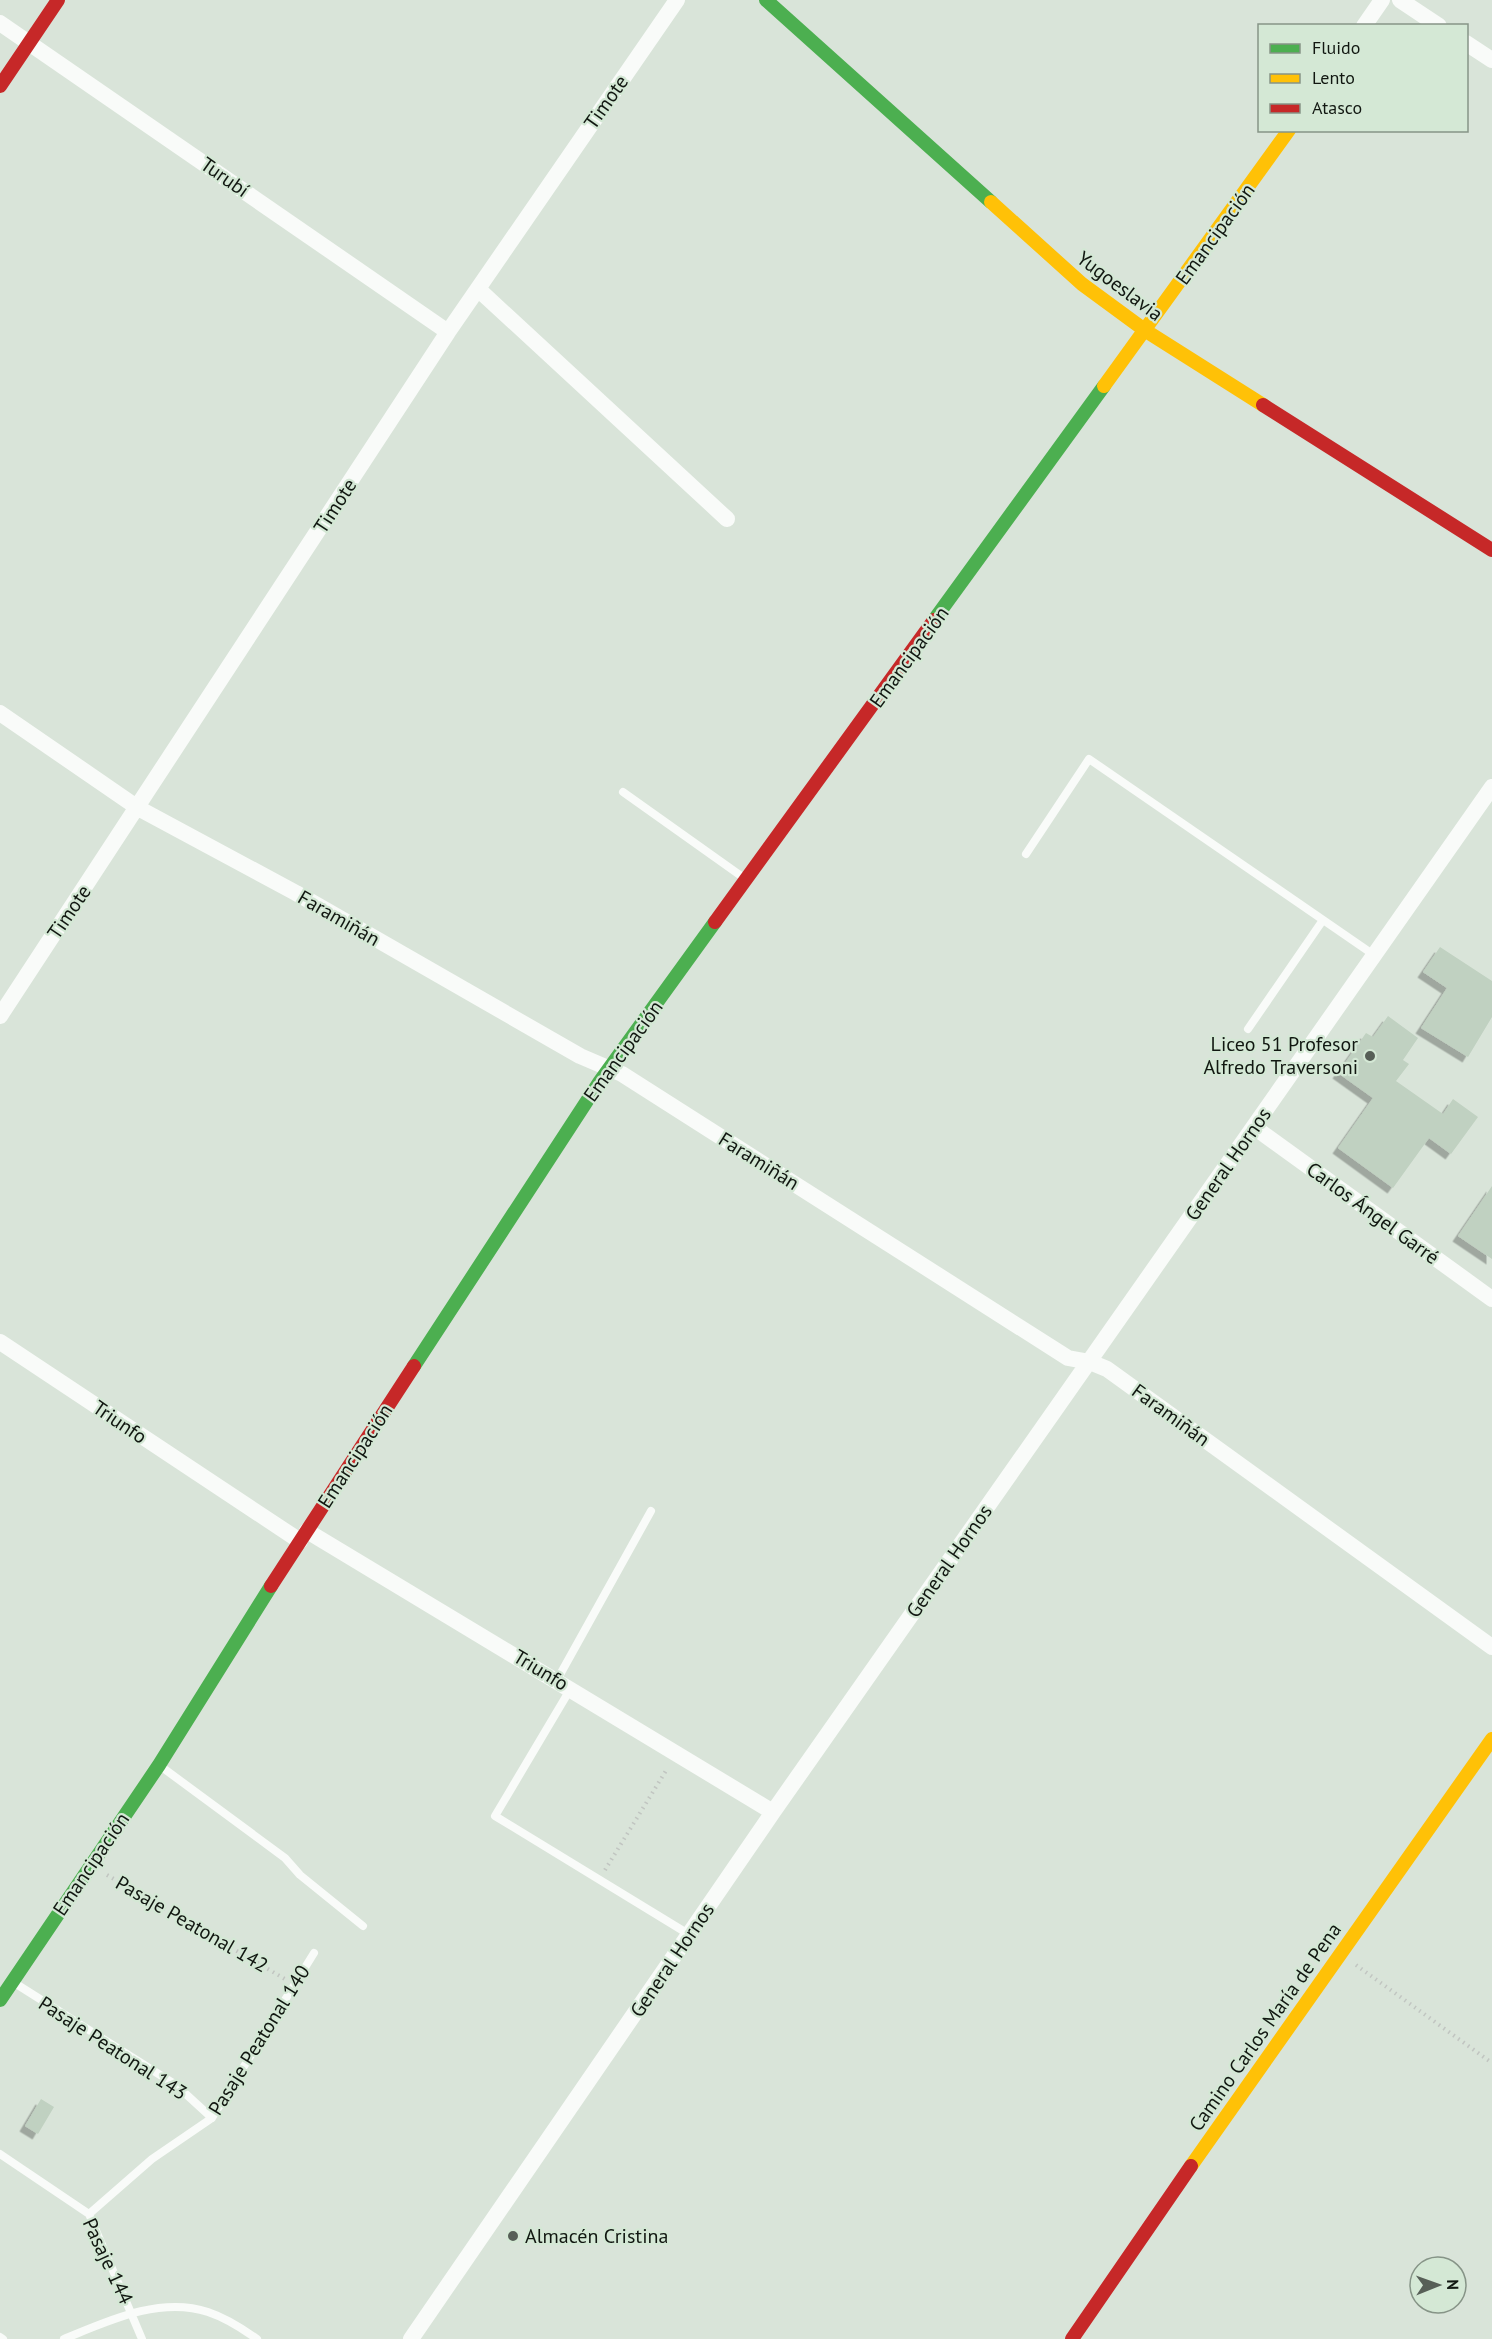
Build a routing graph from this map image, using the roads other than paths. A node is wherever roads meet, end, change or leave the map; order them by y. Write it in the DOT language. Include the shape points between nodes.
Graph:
graph roads {
  1 [pos="58,0"];
  2 [pos="676,0"];
  3 [pos="766,0"];
  4 [pos="1382,0"];
  5 [pos="1400,0"];
  6 [pos="0,23"];
  7 [pos="1365,24"];
  8 [pos="1436,24"];
  9 [pos="30,42"];
  10 [pos="1468,44"];
  11 [pos="1492,60"];
  12 [pos="0,86"];
  13 [pos="1288,132"];
  14 [pos="478,289"];
  15 [pos="1146,331"];
  16 [pos="448,332"];
  17 [pos="727,519"];
  18 [pos="1492,550"];
  19 [pos="0,713"];
  20 [pos="1492,787"];
  21 [pos="623,792"];
  22 [pos="138,808"];
  23 [pos="1026,854"];
  24 [pos="747,880"];
  25 [pos="1323,920"];
  26 [pos="1374,956"];
  27 [pos="0,1016"];
  28 [pos="1248,1029"];
  29 [pos="610,1069"];
  30 [pos="1254,1128"];
  31 [pos="1492,1299"];
  32 [pos="0,1342"];
  33 [pos="1090,1362"];
  34 [pos="651,1511"];
  35 [pos="303,1536"];
  36 [pos="1492,1647"];
  37 [pos="564,1684"];
  38 [pos="1492,1739"];
  39 [pos="159,1765"];
  40 [pos="773,1812"];
  41 [pos="363,1926"];
  42 [pos="690,1935"];
  43 [pos="314,1953"];
  44 [pos="11,1981"];
  45 [pos="0,2000"];
  46 [pos="213,2118"];
  47 [pos="0,2154"];
  48 [pos="88,2214"];
  49 [pos="131,2312"];
  50 [pos="64,2339"];
  51 [pos="142,2339"];
  52 [pos="257,2339"];
  53 [pos="411,2339"];
  54 [pos="1072,2339"];
  1 -- 9 [label="street"];
  2 -- 14 [label="street, Timote"];
  3 -- 15 [label="street, Yugoeslavia" via="1082,284"];
  4 -- 7 [label="street"];
  5 -- 8 [label="street"];
  6 -- 9 [label="street, Turubí"];
  9 -- 12 [label="street"];
  9 -- 16 [label="street, Turubí"];
  10 -- 11 [label="street"];
  13 -- 15 [label="street, Emancipación"];
  14 -- 16 [label="street, Timote"];
  14 -- 17 [label="street"];
  15 -- 18 [label="street, Yugoeslavia"];
  15 -- 24 [label="street, Emancipación"];
  16 -- 22 [label="street, Timote"];
  19 -- 22 [label="street, Faramiñán"];
  20 -- 26 [label="street, General Hornos"];
  21 -- 24 [label="lane"];
  22 -- 27 [label="street, Timote"];
  22 -- 29 [label="street, Faramiñán" via="296,893 580,1056"];
  23 -- 25 [label="lane" via="1089,759"];
  24 -- 29 [label="street, Emancipación"];
  25 -- 26 [label="lane"];
  25 -- 28 [label="lane"];
  26 -- 30 [label="street, General Hornos"];
  29 -- 33 [label="street, Faramiñán" via="1068,1358"];
  29 -- 35 [label="street, Emancipación"];
  30 -- 31 [label="street, Carlos Ángel Garré"];
  30 -- 33 [label="street, General Hornos"];
  32 -- 35 [label="street, Triunfo"];
  33 -- 36 [label="street, Faramiñán" via="1116,1376"];
  33 -- 40 [label="street, General Hornos"];
  34 -- 37 [label="lane"];
  35 -- 37 [label="street, Triunfo"];
  35 -- 39 [label="street, Emancipación"];
  37 -- 40 [label="street, Triunfo"];
  37 -- 42 [label="lane" via="495,1816"];
  38 -- 54 [label="street, Camino Carlos María de Pena"];
  39 -- 41 [label="lane" via="285,1858"];
  39 -- 44 [label="street, Emancipación"];
  40 -- 42 [label="street, General Hornos"];
  42 -- 53 [label="street, General Hornos"];
  43 -- 46 [label="lane, Pasaje Peatonal 140"];
  44 -- 45 [label="street, Emancipación"];
  44 -- 46 [label="lane, Pasaje Peatonal 143" via="176,2085"];
  46 -- 48 [label="lane, Pasaje Peatonal 140" via="152,2159"];
  47 -- 48 [label="lane, Pasaje 144"];
  48 -- 49 [label="lane, Pasaje 144"];
  49 -- 50 [label="lane"];
  49 -- 51 [label="lane, Pasaje 144"];
  49 -- 52 [label="lane" via="174,2308 207,2311"];
}
